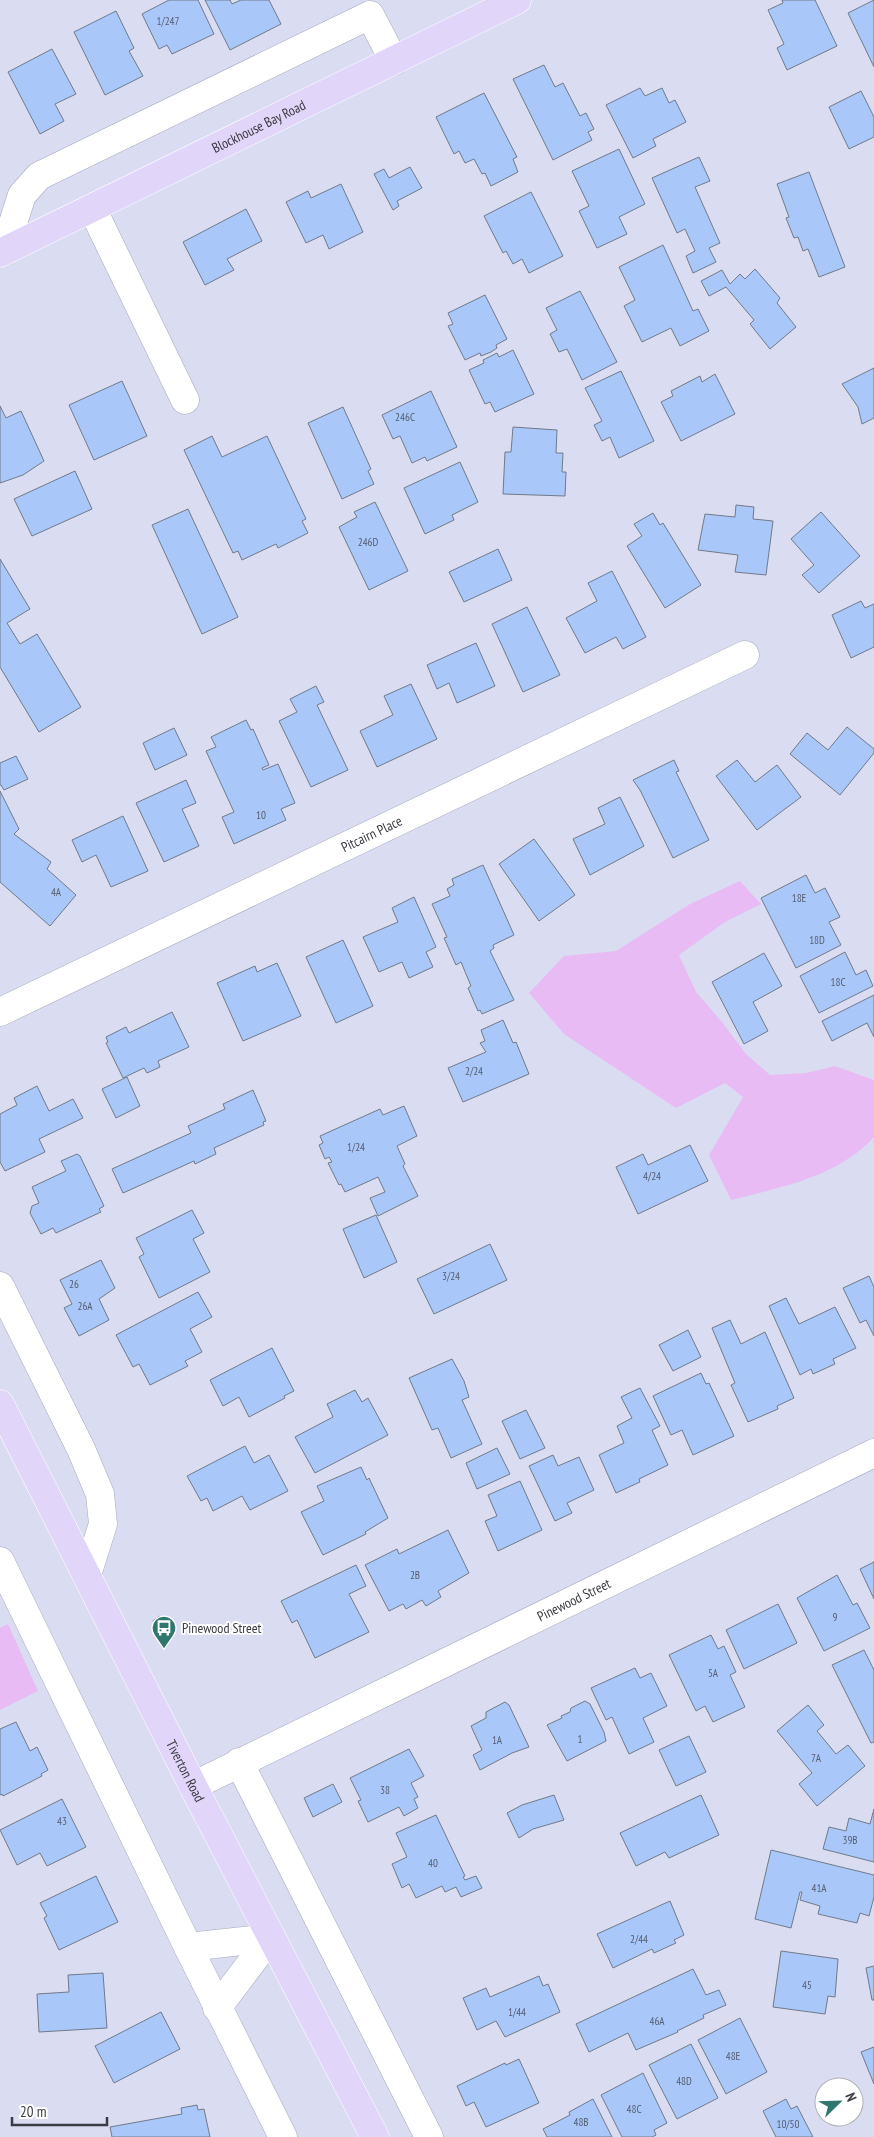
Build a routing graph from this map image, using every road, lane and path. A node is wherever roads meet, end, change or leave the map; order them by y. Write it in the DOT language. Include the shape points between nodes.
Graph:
graph roads {
  1 [pos="517,0"];
  2 [pos="394,61"];
  3 [pos="92,208"];
  4 [pos="2,252"];
  5 [pos="185,400"];
  6 [pos="745,655"];
  7 [pos="0,1012"];
  8 [pos="0,1286"];
  9 [pos="0,1404"];
  10 [pos="874,1453"];
  11 [pos="0,1561"];
  12 [pos="87,1576"];
  13 [pos="239,1762"];
  14 [pos="193,1786"];
  15 [pos="270,1938"];
  16 [pos="188,1947"];
  17 [pos="217,2008"];
  18 [pos="283,2137"];
  19 [pos="375,2137"];
  20 [pos="429,2137"];
  1 -- 2 [label="main road, Blockhouse Bay Road"];
  2 -- 3 [label="main road, Blockhouse Bay Road"];
  2 -- 4 [label="street" via="370,15 39,176 22,195"];
  3 -- 4 [label="main road, Blockhouse Bay Road"];
  3 -- 5 [label="street"];
  6 -- 7 [label="street, Pitcairn Place"];
  8 -- 12 [label="street" via="100,1494 103,1524"];
  9 -- 12 [label="main road, Tiverton Road"];
  10 -- 13 [label="street, Pinewood Street"];
  11 -- 16 [label="street"];
  12 -- 14 [label="main road, Tiverton Road"];
  13 -- 14 [label="street, Pinewood Street"];
  13 -- 20 [label="street"];
  14 -- 15 [label="main road, Tiverton Road"];
  15 -- 16 [label="street"];
  15 -- 17 [label="street"];
  15 -- 19 [label="main road, Tiverton Road"];
  16 -- 17 [label="street"];
  17 -- 18 [label="street"];
}
